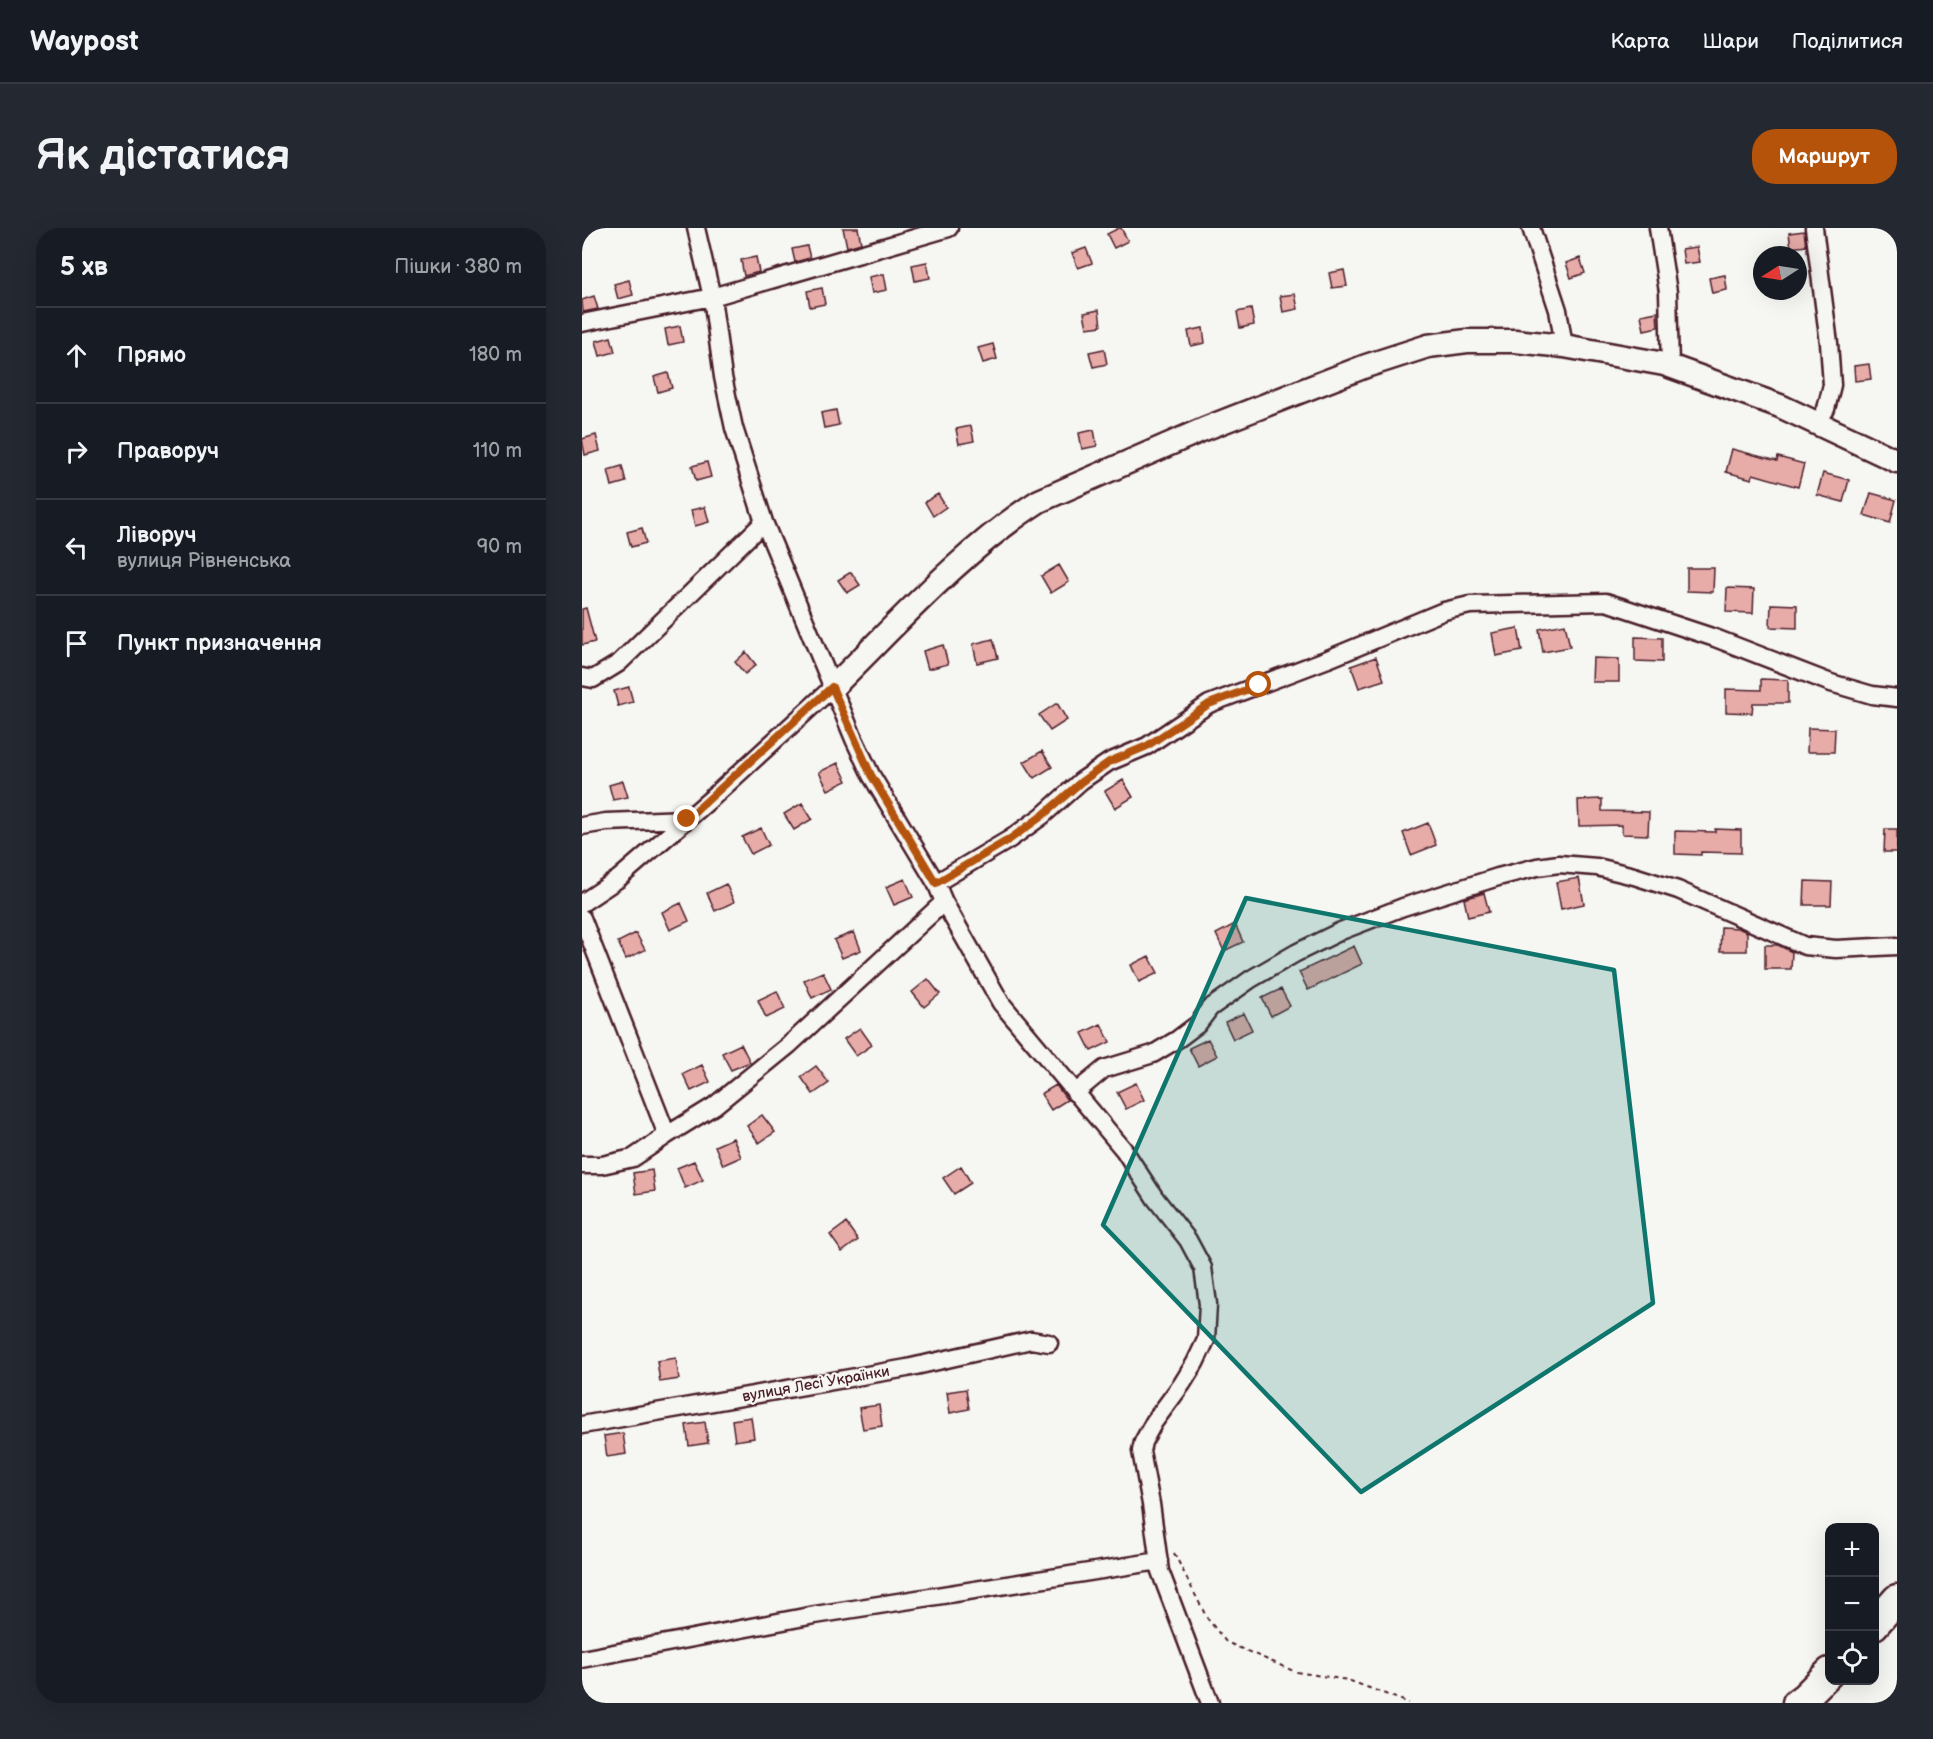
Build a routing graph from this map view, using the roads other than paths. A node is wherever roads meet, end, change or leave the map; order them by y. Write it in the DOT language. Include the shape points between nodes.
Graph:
graph roads {
  1 [pos="696,228"];
  2 [pos="949,228"];
  3 [pos="1531,228"];
  4 [pos="1658,228"];
  5 [pos="1814,228"];
  6 [pos="712,297"];
  7 [pos="582,323"];
  8 [pos="1564,346"];
  9 [pos="1670,366"];
  10 [pos="1818,424"];
  11 [pos="1897,460"];
  12 [pos="764,522"];
  13 [pos="582,678"];
  14 [pos="832,687"];
  15 [pos="1897,698"];
  16 [pos="687,819"];
  17 [pos="582,826"];
  18 [pos="936,883"];
  19 [pos="944,902"];
  20 [pos="582,903"];
  21 [pos="582,918"];
  22 [pos="1897,946"];
  23 [pos="1075,1093"];
  24 [pos="667,1135"];
  25 [pos="582,1165"];
  26 [pos="1049,1342"];
  27 [pos="582,1425"];
  28 [pos="1159,1561"];
  29 [pos="1897,1599"];
  30 [pos="1879,1619"];
  31 [pos="582,1659"];
  32 [pos="1825,1677"];
  33 [pos="1210,1703"];
  34 [pos="1797,1703"];
  1 -- 6 [label="street"];
  2 -- 6 [label="street"];
  3 -- 8 [label="street" via="1558,310"];
  4 -- 9 [label="street" via="1668,292"];
  5 -- 10 [label="street" via="1832,385"];
  6 -- 7 [label="street"];
  6 -- 12 [label="street" via="734,428"];
  8 -- 9 [label="street"];
  8 -- 14 [label="street" via="1515,341 1428,346 1204,429 1039,501 989,537"];
  9 -- 10 [label="street"];
  10 -- 11 [label="street"];
  12 -- 13 [label="street" via="619,663 593,679"];
  12 -- 14 [label="street"];
  14 -- 16 [label="street"];
  14 -- 18 [label="street" via="871,775"];
  15 -- 18 [label="street" via="1831,683 1715,638 1606,602 1470,605 1444,610 1209,704 1147,746 1109,762 1010,839"];
  16 -- 17 [label="street"];
  16 -- 20 [label="street" via="618,879"];
  18 -- 19 [label="street"];
  19 -- 23 [label="street" via="1000,1003"];
  19 -- 24 [label="street" via="789,1046 714,1106"];
  21 -- 24 [label="street"];
  22 -- 23 [label="street" via="1805,946 1687,893 1634,876 1597,867 1537,867 1403,907 1296,953 1210,1008 1198,1024 1178,1039 1153,1054 1104,1069"];
  23 -- 28 [label="street" via="1124,1150 1188,1240 1203,1268 1208,1304 1206,1340 1182,1384 1154,1422 1141,1451"];
  24 -- 25 [label="street" via="633,1158"];
  26 -- 27 [label="street, вулиця Лесі Українки" via="1031,1340 907,1368"];
  28 -- 31 [label="street" via="815,1615"];
  28 -- 33 [label="street"];
  29 -- 30 [label="highway"];
  32 -- 34 [label="highway"];
}
